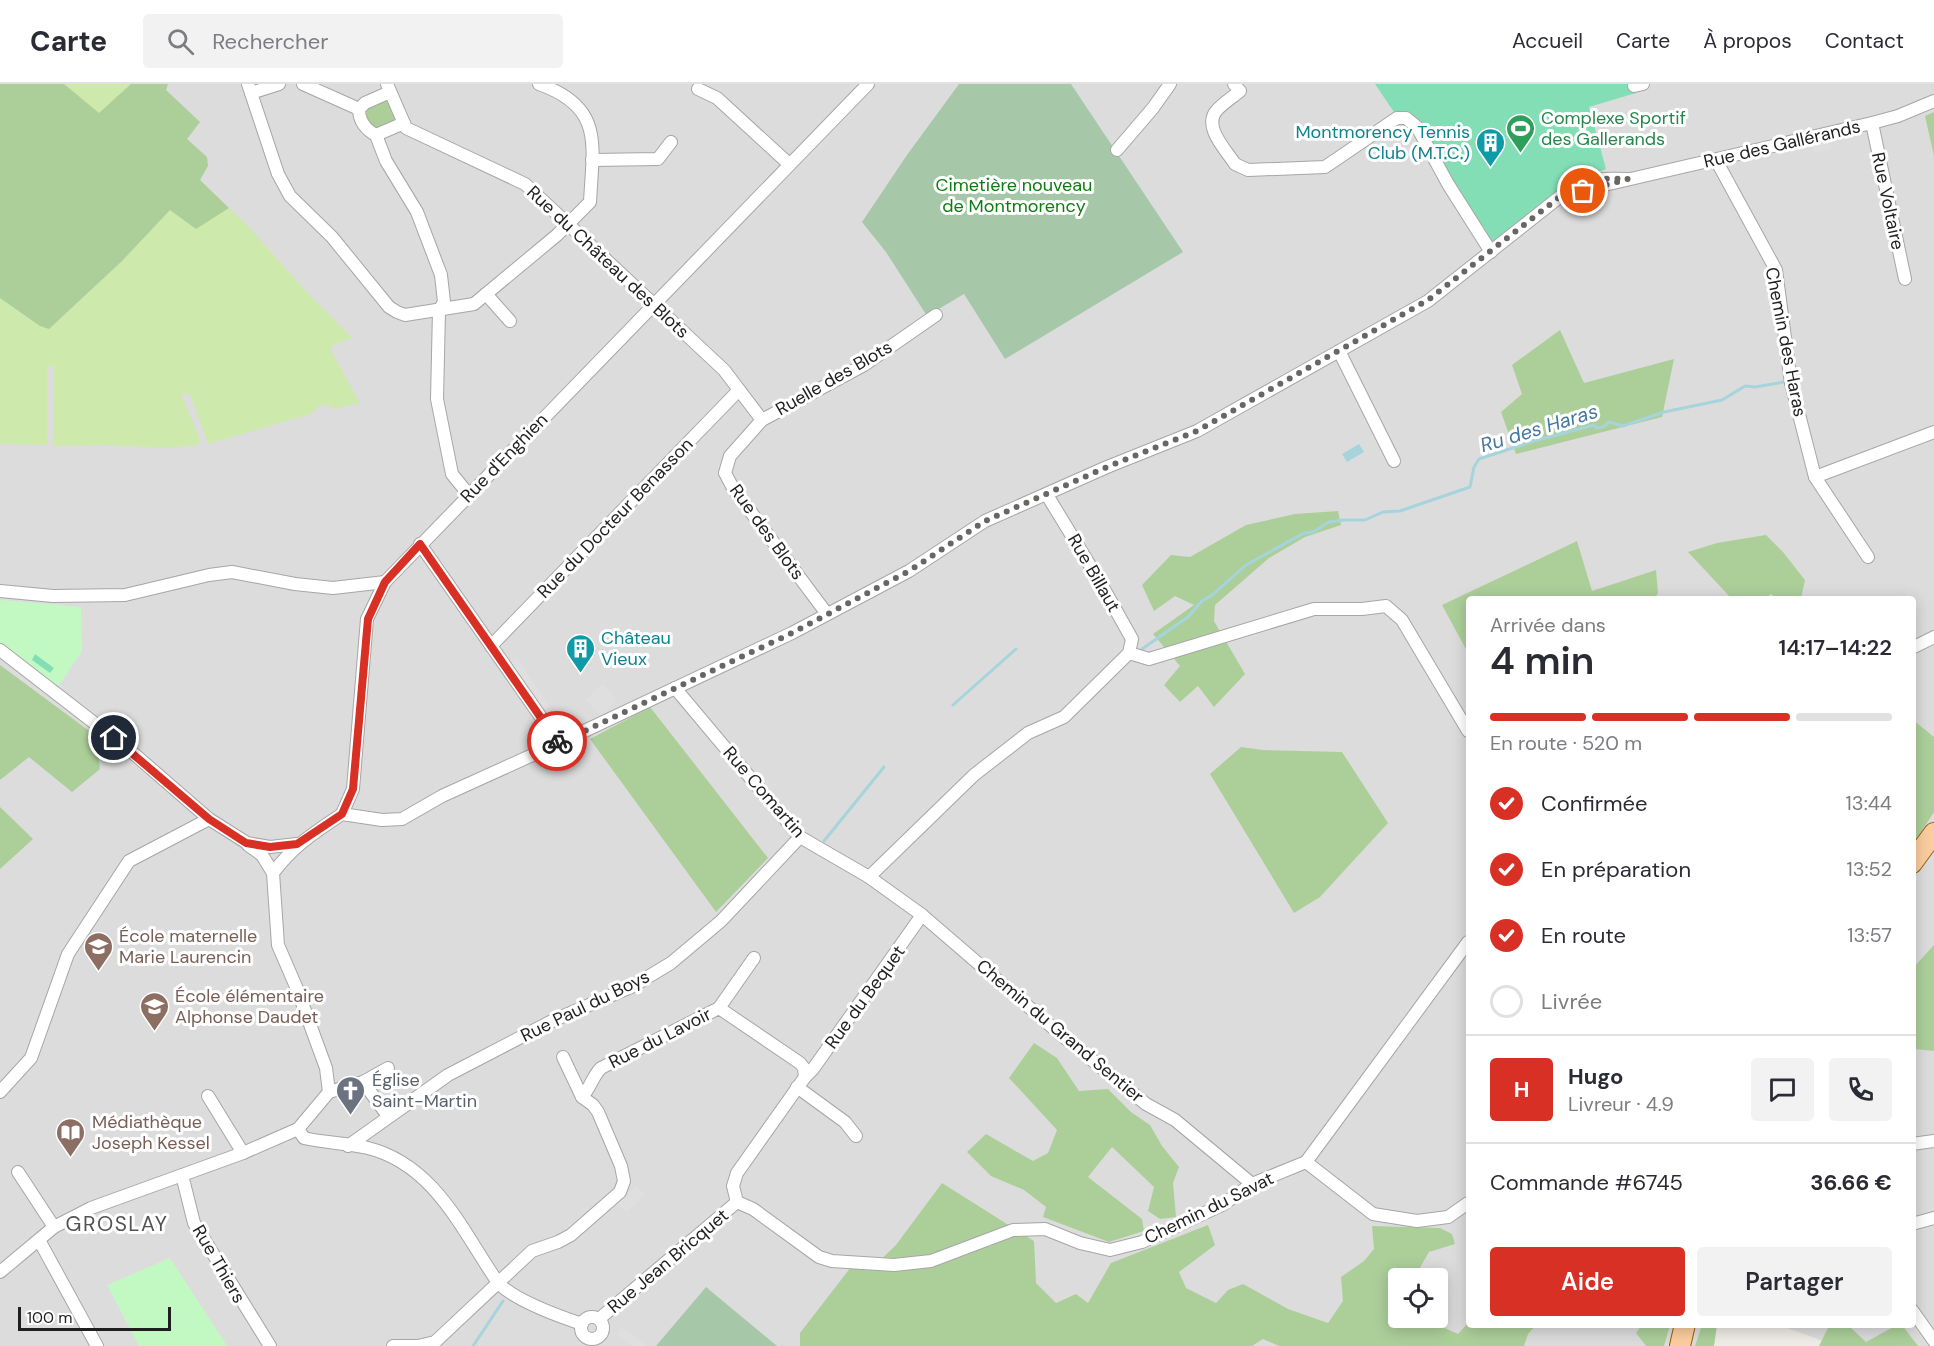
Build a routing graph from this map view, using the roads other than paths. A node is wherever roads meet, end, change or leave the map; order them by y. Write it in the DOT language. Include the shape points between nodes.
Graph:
graph roads {
  1 [pos="279,84"];
  2 [pos="303,84"];
  3 [pos="539,84"];
  4 [pos="868,84"];
  5 [pos="1170,84"];
  6 [pos="1251,84"];
  7 [pos="388,88"];
  8 [pos="1237,88"];
  9 [pos="250,89"];
  10 [pos="698,89"];
  11 [pos="1934,101"];
  12 [pos="359,109"];
  13 [pos="404,123"];
  14 [pos="1872,123"];
  15 [pos="376,135"];
  16 [pos="671,142"];
  17 [pos="1117,150"];
  18 [pos="1716,159"];
  19 [pos="592,160"];
  20 [pos="789,164"];
  21 [pos="568,225"];
  22 [pos="1491,252"];
  23 [pos="1905,279"];
  24 [pos="486,294"];
  25 [pos="652,305"];
  26 [pos="439,311"];
  27 [pos="936,315"];
  28 [pos="510,321"];
  29 [pos="1339,351"];
  30 [pos="739,390"];
  31 [pos="762,420"];
  32 [pos="1934,432"];
  33 [pos="1395,461"];
  34 [pos="1815,477"];
  35 [pos="469,495"];
  36 [pos="1047,495"];
  37 [pos="420,544"];
  38 [pos="1868,557"];
  39 [pos="385,582"];
  40 [pos="0,591"];
  41 [pos="827,614"];
  42 [pos="1934,637"];
  43 [pos="491,646"];
  44 [pos="1916,646"];
  45 [pos="0,650"];
  46 [pos="1129,653"];
  47 [pos="675,688"];
  48 [pos="1466,728"];
  49 [pos="559,743"];
  50 [pos="342,814"];
  51 [pos="209,819"];
  52 [pos="1934,832"];
  53 [pos="800,837"];
  54 [pos="246,843"];
  55 [pos="297,844"];
  56 [pos="1916,857"];
  57 [pos="273,873"];
  58 [pos="869,877"];
  59 [pos="922,915"];
  60 [pos="1466,945"];
  61 [pos="754,958"];
  62 [pos="720,1008"];
  63 [pos="563,1057"];
  64 [pos="388,1068"];
  65 [pos="363,1082"];
  66 [pos="801,1082"];
  67 [pos="0,1092"];
  68 [pos="329,1092"];
  69 [pos="208,1096"];
  70 [pos="582,1097"];
  71 [pos="388,1116"];
  72 [pos="298,1129"];
  73 [pos="855,1136"];
  74 [pos="1934,1140"];
  75 [pos="1916,1143"];
  76 [pos="348,1146"];
  77 [pos="243,1153"];
  78 [pos="1306,1162"];
  79 [pos="18,1172"];
  80 [pos="182,1175"];
  81 [pos="1252,1184"];
  82 [pos="737,1202"];
  83 [pos="1466,1204"];
  84 [pos="1934,1218"];
  85 [pos="1916,1223"];
  86 [pos="54,1227"];
  87 [pos="39,1240"];
  88 [pos="0,1272"];
  89 [pos="499,1284"];
  90 [pos="1916,1316"];
  91 [pos="599,1320"];
  92 [pos="582,1324"];
  93 [pos="1934,1341"];
  94 [pos="591,1343"];
  95 [pos="97,1346"];
  96 [pos="270,1346"];
  97 [pos="393,1346"];
  1 -- 9 [label="street"];
  2 -- 12 [label="street"];
  3 -- 19 [label="street" via="564,94 584,113 592,141"];
  4 -- 20 [label="street, Rue d'Enghien"];
  5 -- 17 [label="street"];
  6 -- 8 [label="street"];
  7 -- 12 [label="street"];
  7 -- 13 [label="street"];
  8 -- 22 [label="street" via="1212,117 1212,128 1235,164 1248,170 1325,166 1397,118 1412,121"];
  9 -- 26 [label="street" via="278,174 290,196 332,237 389,308 405,315"];
  10 -- 20 [label="street" via="717,98"];
  11 -- 14 [label="street, Rue des Gallérands"];
  12 -- 15 [label="street" via="366,130"];
  13 -- 15 [label="street"];
  13 -- 21 [label="street, Rue du Château des Blots" via="406,128 518,180"];
  14 -- 18 [label="street, Rue des Gallérands"];
  14 -- 23 [label="street, Rue Voltaire"];
  15 -- 26 [label="street" via="386,161 417,212 441,275 444,302"];
  16 -- 19 [label="street" via="658,159"];
  18 -- 22 [label="street, Rue des Gallérands" via="1628,179 1585,181"];
  18 -- 34 [label="street, Chemin des Haras" via="1776,270 1791,383"];
  19 -- 21 [label="street" via="590,202"];
  20 -- 25 [label="street, Rue d'Enghien"];
  21 -- 24 [label="street"];
  21 -- 25 [label="street, Rue du Château des Blots"];
  22 -- 29 [label="street, Rue des Gallérands" via="1428,300"];
  24 -- 26 [label="street" via="474,304"];
  24 -- 28 [label="street"];
  25 -- 30 [label="street, Rue du Château des Blots" via="724,370"];
  25 -- 35 [label="street, Rue d'Enghien"];
  26 -- 35 [label="street" via="437,399 452,474"];
  27 -- 31 [label="street, Ruelle des Blots" via="864,365"];
  29 -- 33 [label="street"];
  29 -- 36 [label="street, Rue des Gallérands" via="1197,431"];
  30 -- 31 [label="street, Rue du Château des Blots"];
  30 -- 43 [label="street, Rue du Docteur Benasson"];
  31 -- 41 [label="street, Rue des Blots" via="730,456 725,473"];
  32 -- 34 [label="street"];
  34 -- 38 [label="street, Chemin des Haras"];
  35 -- 37 [label="street, Rue d'Enghien"];
  36 -- 41 [label="street, Rue des Gallérands" via="985,521 909,571"];
  36 -- 46 [label="street, Rue Billaut" via="1132,639"];
  37 -- 39 [label="street, Rue d'Enghien"];
  37 -- 43 [label="street"];
  39 -- 40 [label="street" via="333,588 232,572 125,595 54,596"];
  39 -- 50 [label="street, Rue d'Enghien" via="368,619 353,789"];
  41 -- 47 [label="street, Rue des Gallérands"];
  42 -- 44 [label="street"];
  43 -- 49 [label="street"];
  45 -- 51 [label="street" via="133,753"];
  46 -- 48 [label="street" via="1149,659 1314,609 1386,606 1402,620"];
  46 -- 58 [label="street" via="1064,717 1028,733 974,775"];
  47 -- 49 [label="street, Rue des Gallérands"];
  47 -- 53 [label="street, Rue Comartin"];
  49 -- 50 [label="street, Rue des Gallérands" via="442,796 402,819"];
  50 -- 55 [label="street"];
  51 -- 54 [label="street"];
  51 -- 67 [label="street" via="129,861 68,954 31,1058"];
  52 -- 56 [label="main road"];
  53 -- 58 [label="street, Rue Comartin"];
  53 -- 71 [label="street, Rue Paul du Boys" via="722,921 671,963 633,986 552,1021 448,1075"];
  54 -- 55 [label="street" via="270,847"];
  54 -- 57 [label="street" via="262,855"];
  55 -- 57 [label="street"];
  57 -- 68 [label="street" via="278,945 326,1068"];
  58 -- 59 [label="street, Chemin du Grand Sentier"];
  59 -- 66 [label="street, Rue du Bequet"];
  59 -- 81 [label="street, Chemin du Grand Sentier" via="1146,1104 1175,1120"];
  60 -- 78 [label="street"];
  61 -- 62 [label="street"];
  62 -- 66 [label="street, Rue du Lavoir" via="800,1063 804,1068"];
  62 -- 70 [label="street, Rue du Lavoir" via="601,1068 592,1076"];
  63 -- 70 [label="street"];
  64 -- 65 [label="street"];
  65 -- 68 [label="street"];
  65 -- 71 [label="street"];
  66 -- 73 [label="street, Rue du Lavoir"];
  66 -- 82 [label="street" via="737,1173 733,1186"];
  68 -- 72 [label="street"];
  69 -- 77 [label="street"];
  70 -- 89 [label="street" via="598,1112 621,1166 624,1181 620,1192 571,1235 532,1251"];
  71 -- 76 [label="street, Rue Paul du Boys"];
  72 -- 76 [label="street" via="304,1138"];
  72 -- 77 [label="street"];
  74 -- 75 [label="street"];
  76 -- 89 [label="street" via="389,1156 425,1179 451,1209"];
  77 -- 80 [label="street"];
  78 -- 81 [label="street, Chemin du Savat"];
  78 -- 83 [label="street" via="1373,1214 1418,1221 1448,1217"];
  79 -- 86 [label="street"];
  80 -- 86 [label="street" via="91,1208"];
  80 -- 96 [label="street, Rue Thiers" via="194,1223"];
  81 -- 82 [label="street, Chemin du Savat" via="1222,1206 1142,1242 1110,1250 1045,1229 1013,1230 931,1261 894,1265 819,1257 753,1209"];
  82 -- 91 [label="street, Rue Jean Bricquet"];
  84 -- 85 [label="street"];
  86 -- 87 [label="street"];
  87 -- 88 [label="street"];
  87 -- 95 [label="street"];
  89 -- 92 [label="street" via="529,1302"];
  89 -- 97 [label="street" via="435,1342"];
  90 -- 93 [label="street"];
  91 -- 92 [label="street" via="589,1317"];
  91 -- 94 [label="street" via="603,1332"];
  92 -- 94 [label="street" via="582,1334"];
}
